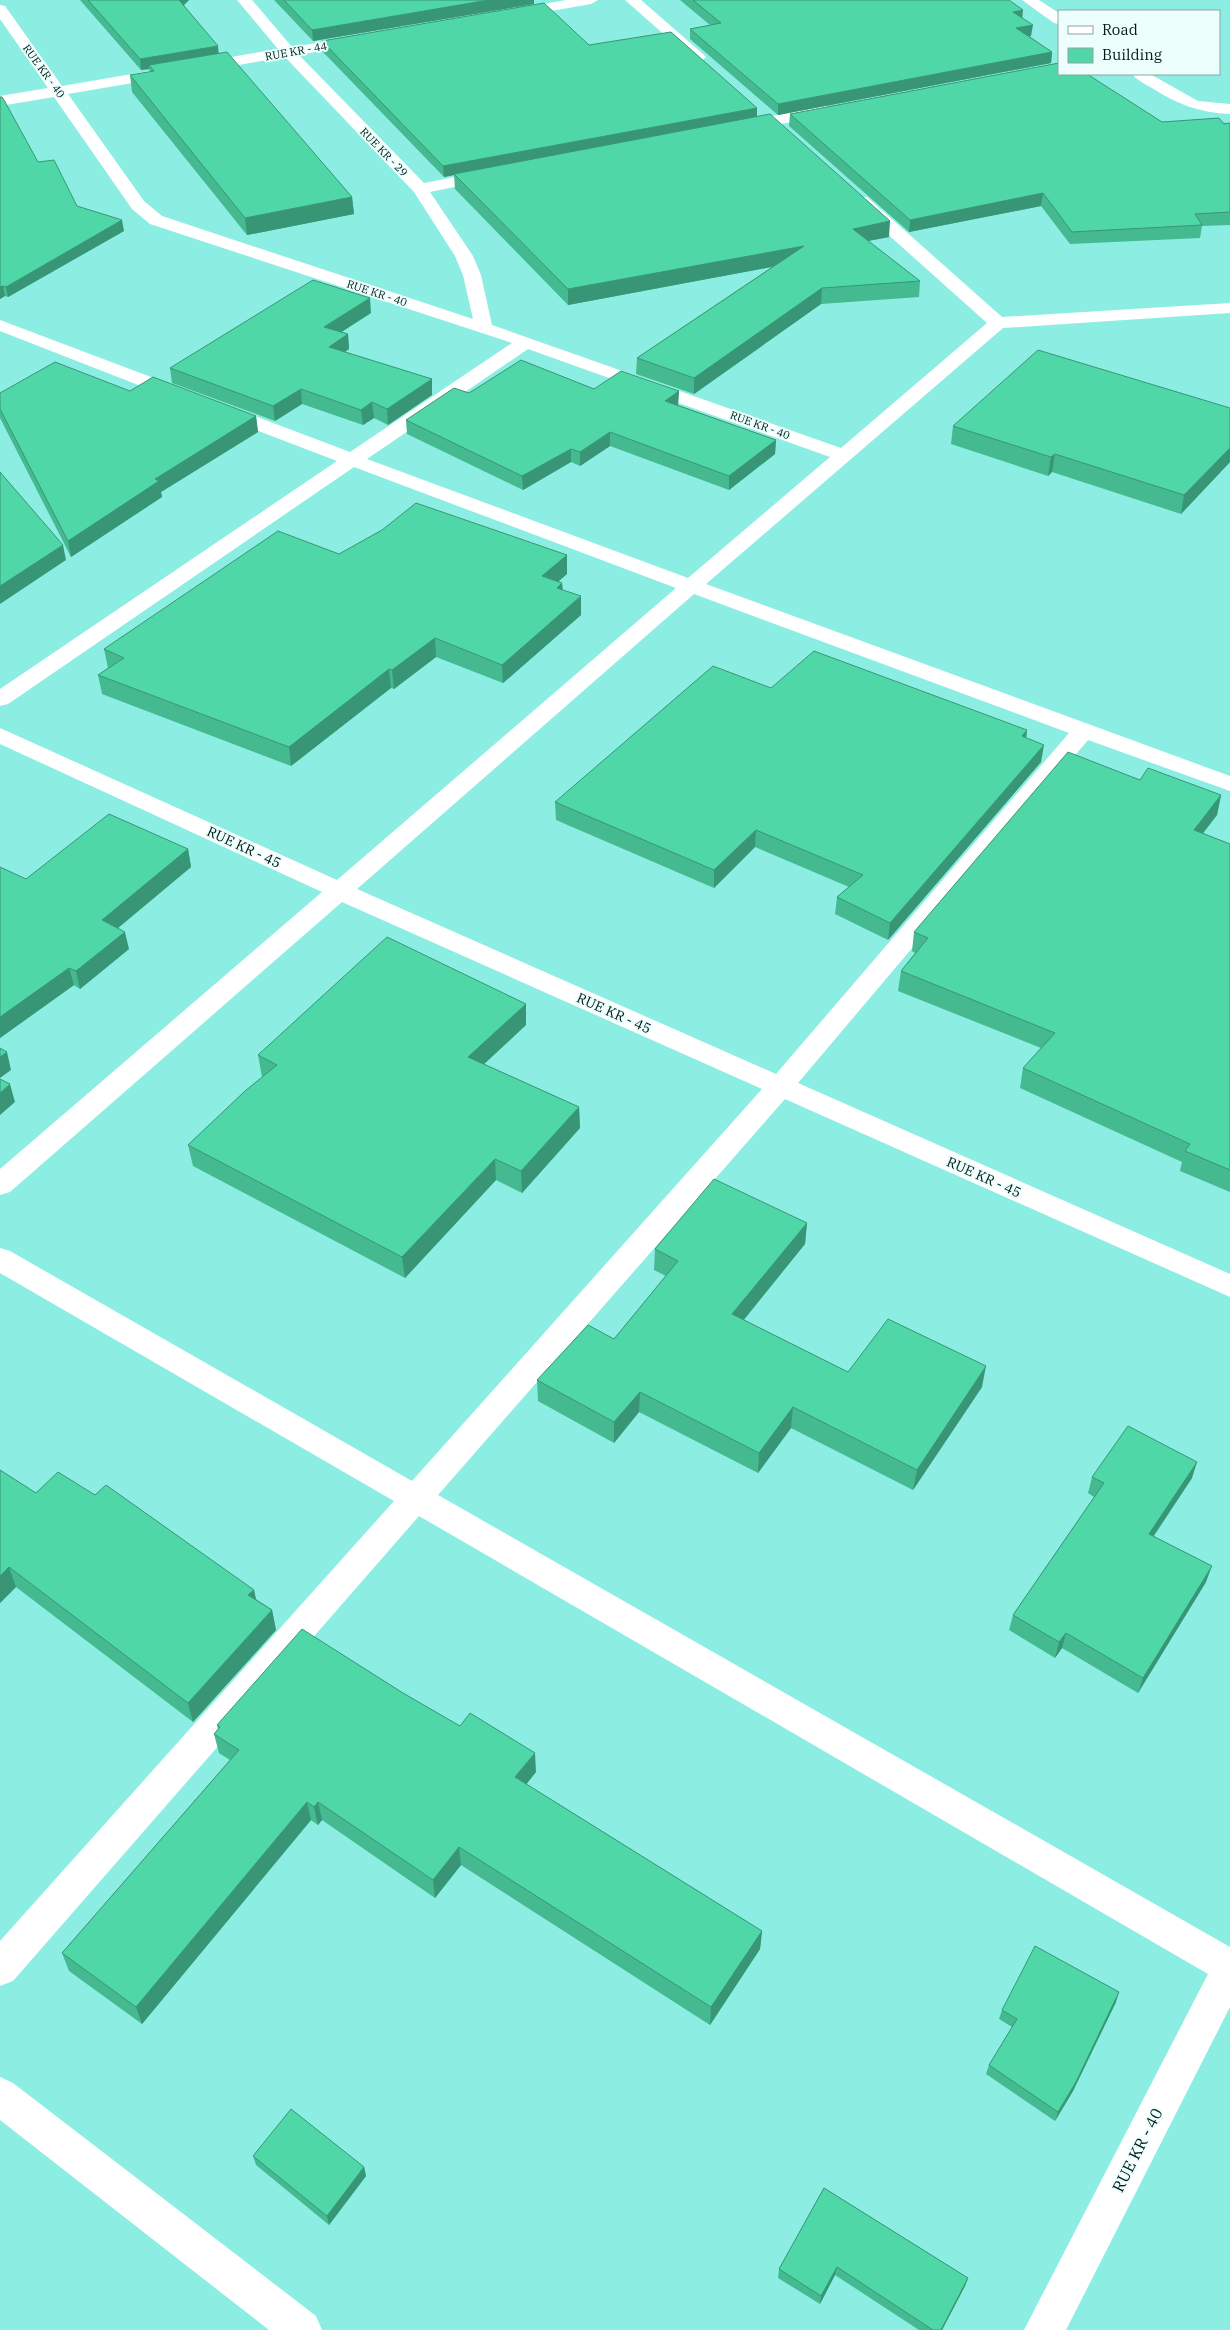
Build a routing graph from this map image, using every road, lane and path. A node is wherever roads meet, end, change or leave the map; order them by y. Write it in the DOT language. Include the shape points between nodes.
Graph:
graph roads {
  1 [pos="4,0"];
  2 [pos="244,0"];
  3 [pos="591,0"];
  4 [pos="632,0"];
  5 [pos="1030,0"];
  6 [pos="0,2"];
  7 [pos="0,9"];
  8 [pos="494,17"];
  9 [pos="1058,19"];
  10 [pos="377,37"];
  11 [pos="289,53"];
  12 [pos="713,70"];
  13 [pos="1142,75"];
  14 [pos="59,91"];
  15 [pos="0,101"];
  16 [pos="758,108"];
  17 [pos="839,109"];
  18 [pos="1230,109"];
  19 [pos="772,121"];
  20 [pos="723,131"];
  21 [pos="787,134"];
  22 [pos="508,172"];
  23 [pos="420,189"];
  24 [pos="852,193"];
  25 [pos="1230,308"];
  26 [pos="998,323"];
  27 [pos="0,325"];
  28 [pos="484,328"];
  29 [pos="526,342"];
  30 [pos="845,456"];
  31 [pos="353,460"];
  32 [pos="691,586"];
  33 [pos="0,699"];
  34 [pos="1085,729"];
  35 [pos="0,735"];
  36 [pos="1230,784"];
  37 [pos="340,891"];
  38 [pos="780,1088"];
  39 [pos="0,1185"];
  40 [pos="0,1259"];
  41 [pos="1230,1286"];
  42 [pos="415,1499"];
  43 [pos="0,1968"];
  44 [pos="1230,1968"];
  45 [pos="0,2096"];
  46 [pos="302,2330"];
  47 [pos="1044,2330"];
  1 -- 6 [label="street"];
  2 -- 11 [label="street, RUE KR - 29"];
  3 -- 8 [label="street"];
  4 -- 12 [label="street"];
  5 -- 9 [label="street"];
  7 -- 14 [label="street, RUE KR - 40"];
  10 -- 11 [label="street, RUE KR - 44"];
  11 -- 14 [label="street, RUE KR - 44"];
  11 -- 23 [label="street, RUE KR - 29"];
  13 -- 18 [label="street" via="1191,105 1214,110"];
  14 -- 15 [label="street, RUE KR - 44"];
  14 -- 28 [label="street, RUE KR - 40" via="138,205 156,220"];
  16 -- 19 [label="street"];
  17 -- 19 [label="street"];
  19 -- 20 [label="street"];
  19 -- 21 [label="street"];
  22 -- 23 [label="street"];
  23 -- 28 [label="street, RUE KR - 29" via="464,256 472,275"];
  24 -- 26 [label="street"];
  25 -- 26 [label="street"];
  26 -- 30 [label="street"];
  27 -- 31 [label="street"];
  28 -- 29 [label="street, RUE KR - 40"];
  29 -- 30 [label="street, RUE KR - 40"];
  29 -- 31 [label="street"];
  30 -- 32 [label="street"];
  31 -- 32 [label="street"];
  31 -- 33 [label="street"];
  32 -- 34 [label="street"];
  32 -- 37 [label="street"];
  34 -- 36 [label="street"];
  34 -- 38 [label="street"];
  35 -- 37 [label="street, RUE KR - 45"];
  37 -- 38 [label="street, RUE KR - 45"];
  37 -- 39 [label="street"];
  38 -- 41 [label="street, RUE KR - 45"];
  38 -- 42 [label="street"];
  40 -- 42 [label="street"];
  42 -- 43 [label="street"];
  42 -- 44 [label="street"];
  44 -- 47 [label="street, RUE KR - 40"];
  45 -- 46 [label="street"];
}
